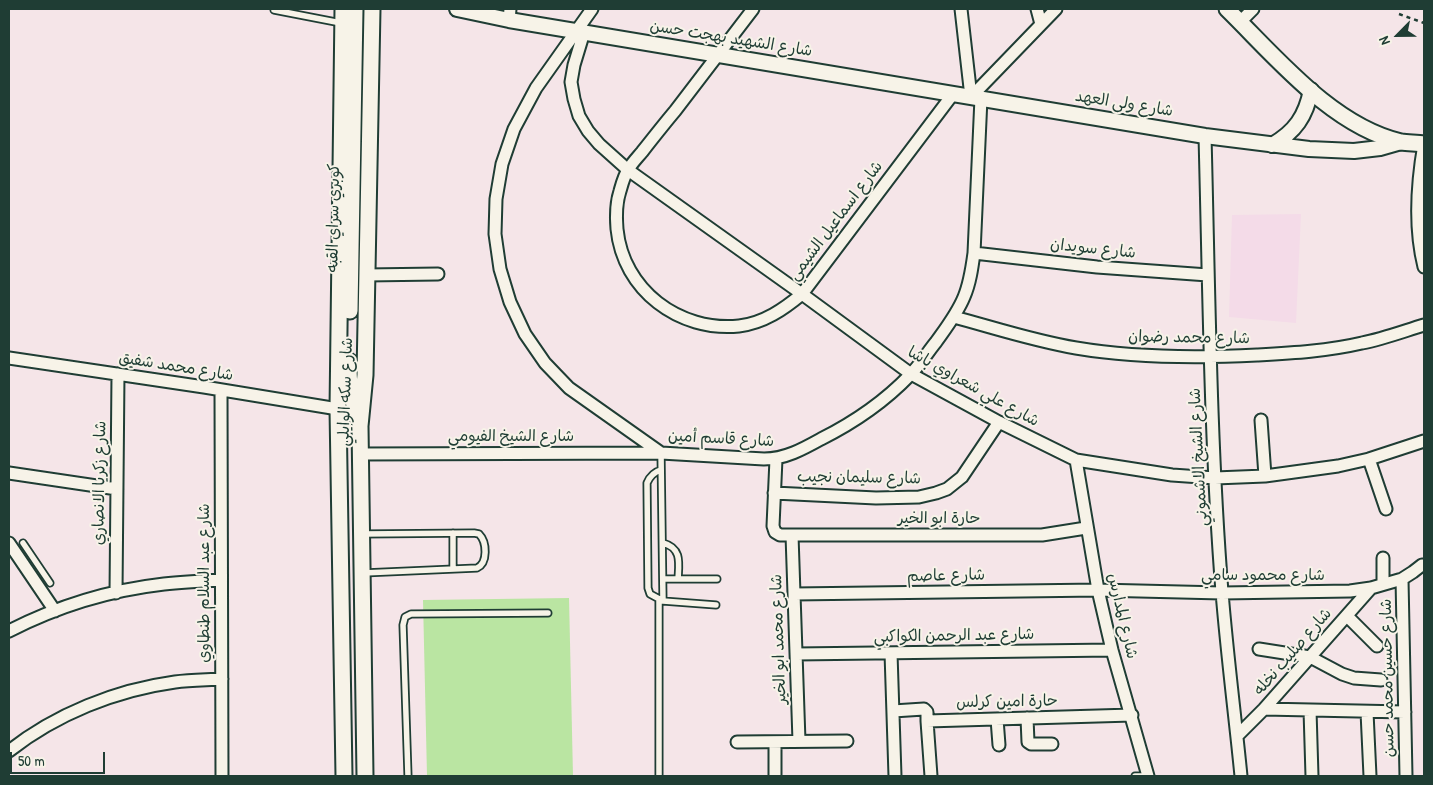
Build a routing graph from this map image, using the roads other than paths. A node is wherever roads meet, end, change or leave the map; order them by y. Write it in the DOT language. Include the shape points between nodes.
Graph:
graph roads {
  1 [pos="355,9"];
  2 [pos="457,9"];
  3 [pos="592,9"];
  4 [pos="960,9"];
  5 [pos="1037,9"];
  6 [pos="1056,9"];
  7 [pos="1227,9"];
  8 [pos="1253,9"];
  9 [pos="274,10"];
  10 [pos="750,10"];
  11 [pos="375,12"];
  12 [pos="510,14"];
  13 [pos="343,16"];
  14 [pos="1240,22"];
  15 [pos="1041,24"];
  16 [pos="580,32"];
  17 [pos="719,54"];
  18 [pos="1311,90"];
  19 [pos="953,94"];
  20 [pos="976,97"];
  21 [pos="1205,136"];
  22 [pos="1401,142"];
  23 [pos="1424,144"];
  24 [pos="1272,145"];
  25 [pos="628,170"];
  26 [pos="974,253"];
  27 [pos="1424,267"];
  28 [pos="438,274"];
  29 [pos="366,275"];
  30 [pos="1208,276"];
  31 [pos="802,294"];
  32 [pos="954,317"];
  33 [pos="1424,325"];
  34 [pos="9,358"];
  35 [pos="1210,358"];
  36 [pos="118,374"];
  37 [pos="911,374"];
  38 [pos="221,390"];
  39 [pos="338,409"];
  40 [pos="1261,420"];
  41 [pos="999,422"];
  42 [pos="360,426"];
  43 [pos="1424,441"];
  44 [pos="661,453"];
  45 [pos="361,454"];
  46 [pos="776,459"];
  47 [pos="1369,459"];
  48 [pos="1076,460"];
  49 [pos="661,470"];
  50 [pos="9,473"];
  51 [pos="1265,476"];
  52 [pos="1215,478"];
  53 [pos="117,489"];
  54 [pos="774,493"];
  55 [pos="1386,509"];
  56 [pos="1086,528"];
  57 [pos="453,533"];
  58 [pos="362,534"];
  59 [pos="792,535"];
  60 [pos="9,543"];
  61 [pos="23,543"];
  62 [pos="662,543"];
  63 [pos="1383,558"];
  64 [pos="1422,565"];
  65 [pos="453,569"];
  66 [pos="364,573"];
  67 [pos="39,577"];
  68 [pos="663,578"];
  69 [pos="678,579"];
  70 [pos="717,579"];
  71 [pos="1402,579"];
  72 [pos="222,580"];
  73 [pos="50,583"];
  74 [pos="1383,584"];
  75 [pos="1371,588"];
  76 [pos="1098,590"];
  77 [pos="116,593"];
  78 [pos="1222,593"];
  79 [pos="794,594"];
  80 [pos="661,601"];
  81 [pos="716,605"];
  82 [pos="55,611"];
  83 [pos="548,613"];
  84 [pos="1347,616"];
  85 [pos="9,631"];
  86 [pos="1376,646"];
  87 [pos="1259,649"];
  88 [pos="1112,650"];
  89 [pos="891,653"];
  90 [pos="796,654"];
  91 [pos="1310,657"];
  92 [pos="222,679"];
  93 [pos="1381,680"];
  94 [pos="1264,709"];
  95 [pos="1310,710"];
  96 [pos="893,711"];
  97 [pos="1367,712"];
  98 [pos="1405,712"];
  99 [pos="1132,716"];
  100 [pos="1027,718"];
  101 [pos="998,719"];
  102 [pos="927,720"];
  103 [pos="1237,736"];
  104 [pos="799,741"];
  105 [pos="847,741"];
  106 [pos="737,742"];
  107 [pos="775,742"];
  108 [pos="1052,744"];
  109 [pos="999,745"];
  110 [pos="9,751"];
  111 [pos="222,776"];
  112 [pos="344,776"];
  113 [pos="365,776"];
  114 [pos="408,776"];
  115 [pos="659,776"];
  116 [pos="775,776"];
  117 [pos="896,776"];
  118 [pos="931,776"];
  119 [pos="1135,776"];
  120 [pos="1148,776"];
  121 [pos="1241,776"];
  122 [pos="1312,776"];
  123 [pos="1370,776"];
  124 [pos="1406,776"];
  1 -- 42 [label="main road, كوبري سراي القبه" via="348,376"];
  2 -- 12 [label="street, شارع الشهيد بهجت حسن"];
  3 -- 16 [label="street, شارع قاسم أمين"];
  4 -- 20 [label="street, شارع قاسم أمين"];
  5 -- 15 [label="street"];
  6 -- 15 [label="street"];
  7 -- 14 [label="main road"];
  8 -- 14 [label="street"];
  9 -- 13 [label="lane"];
  10 -- 17 [label="street, شارع اسماعيل الشيمي"];
  11 -- 29 [label="main road, شارع سكه الوايلي"];
  12 -- 16 [label="street, شارع الشهيد بهجت حسن"];
  13 -- 39 [label="main road, شارع سكه الوايلي"];
  14 -- 18 [label="main road"];
  15 -- 20 [label="street"];
  16 -- 17 [label="street, شارع الشهيد بهجت حسن"];
  16 -- 25 [label="street, شارع علي شعراوي باشا" via="571,82 579,116 599,144"];
  16 -- 44 [label="street, شارع قاسم أمين" via="536,88 514,128 502,164 496,198 495,234 500,269 510,302 545,363 569,388"];
  17 -- 19 [label="street, شارع الشهيد بهجت حسن"];
  17 -- 25 [label="street, شارع اسماعيل الشيمي"];
  18 -- 22 [label="main road" via="1348,119"];
  18 -- 24 [label="street" via="1306,110 1295,128"];
  19 -- 20 [label="street, شارع الشهيد بهجت حسن"];
  19 -- 31 [label="street, شارع اسماعيل الشيمي"];
  20 -- 21 [label="street, شارع ولى العهد"];
  20 -- 26 [label="street, شارع قاسم أمين"];
  21 -- 24 [label="street, شارع ولى العهد"];
  21 -- 30 [label="street, شارع الشيخ الاشموني"];
  22 -- 23 [label="main road"];
  22 -- 24 [label="street, شارع ولى العهد" via="1354,151"];
  23 -- 27 [label="street" via="1418,202"];
  25 -- 31 [label="street, شارع علي شعراوي باشا"];
  25 -- 31 [label="street, شارع اسماعيل الشيمي" via="619,193 616,216 618,240 638,283 653,300 694,322 718,327 741,326 764,319"];
  26 -- 30 [label="street, شارع سويدان"];
  26 -- 32 [label="street, شارع قاسم أمين" via="971,275"];
  28 -- 29 [label="street"];
  29 -- 42 [label="main road, شارع سكه الوايلي" via="365,375"];
  30 -- 35 [label="street, شارع الشيخ الاشموني"];
  31 -- 37 [label="street, شارع علي شعراوي باشا"];
  32 -- 35 [label="street, شارع محمد رضوان" via="1075,348 1115,354"];
  32 -- 37 [label="street, شارع قاسم أمين"];
  33 -- 35 [label="street, شارع محمد رضوان" via="1329,350"];
  34 -- 36 [label="street, شارع محمد شفيق"];
  35 -- 52 [label="street, شارع الشيخ الاشموني"];
  36 -- 38 [label="street, شارع محمد شفيق"];
  36 -- 53 [label="street, شارع زكريا الانصاري"];
  37 -- 41 [label="street, شارع علي شعراوي باشا"];
  37 -- 46 [label="street, شارع قاسم أمين" via="890,394 835,432"];
  38 -- 39 [label="street, شارع محمد شفيق"];
  38 -- 72 [label="street, شارع عبد السلام طنطاوي"];
  39 -- 112 [label="main road, شارع سكه الوايلي"];
  40 -- 51 [label="street"];
  41 -- 48 [label="street, شارع علي شعراوي باشا"];
  41 -- 54 [label="street, شارع سليمان نجيب" via="962,477 936,494 876,498"];
  42 -- 45 [label="main road, شارع سكه الوايلي"];
  43 -- 47 [label="street, شارع علي شعراوي باشا"];
  44 -- 45 [label="street, شارع الشيخ الفيومي"];
  44 -- 46 [label="street, شارع قاسم أمين"];
  44 -- 49 [label="lane"];
  45 -- 58 [label="main road, شارع سكه الوايلي"];
  46 -- 54 [label="street"];
  47 -- 51 [label="street, شارع علي شعراوي باشا"];
  47 -- 55 [label="street"];
  48 -- 52 [label="street, شارع علي شعراوي باشا"];
  48 -- 56 [label="street, شارع المدارس"];
  49 -- 62 [label="lane"];
  49 -- 80 [label="lane" via="650,476 647,483 648,588 650,594"];
  50 -- 53 [label="street"];
  51 -- 52 [label="street, شارع علي شعراوي باشا"];
  52 -- 78 [label="street, شارع الشيخ الاشموني"];
  53 -- 77 [label="street, شارع زكريا الانصاري"];
  54 -- 59 [label="street" via="775,532"];
  56 -- 59 [label="street, حارة ابو الخير" via="1042,535"];
  56 -- 76 [label="street, شارع المدارس"];
  57 -- 58 [label="lane"];
  57 -- 65 [label="lane"];
  57 -- 65 [label="lane" via="479,534 484,542 484,562 477,568"];
  58 -- 66 [label="main road, شارع سكه الوايلي"];
  59 -- 79 [label="street, شارع محمد ابو الخير"];
  60 -- 67 [label="street"];
  61 -- 67 [label="lane"];
  62 -- 68 [label="lane"];
  62 -- 69 [label="lane" via="668,544 679,556"];
  63 -- 74 [label="street"];
  64 -- 71 [label="street, شارع محمود سامي"];
  65 -- 66 [label="lane"];
  66 -- 113 [label="main road, شارع سكه الوايلي"];
  67 -- 73 [label="lane"];
  67 -- 82 [label="street"];
  68 -- 69 [label="lane"];
  68 -- 80 [label="lane"];
  69 -- 70 [label="lane"];
  71 -- 74 [label="street, شارع محمود سامي"];
  71 -- 98 [label="street, شارع حسين محمد حسن"];
  72 -- 77 [label="street" via="162,584"];
  72 -- 92 [label="street, شارع عبد السلام طنطاوي"];
  74 -- 75 [label="street, شارع محمود سامي"];
  75 -- 78 [label="street, شارع محمود سامي" via="1350,592"];
  75 -- 84 [label="street, شارع صليب نخله"];
  76 -- 78 [label="street, شارع محمود سامي"];
  76 -- 79 [label="street, شارع عاصم"];
  76 -- 88 [label="street, شارع المدارس"];
  77 -- 82 [label="street"];
  78 -- 103 [label="street, شارع الشيخ الاشموني"];
  79 -- 90 [label="street, شارع محمد ابو الخير"];
  80 -- 81 [label="lane"];
  80 -- 115 [label="lane"];
  82 -- 85 [label="street"];
  83 -- 114 [label="lane" via="411,614 405,617"];
  84 -- 86 [label="street"];
  84 -- 91 [label="street, شارع صليب نخله"];
  87 -- 91 [label="street"];
  88 -- 89 [label="street, شارع عبد الرحمن الكواكبي"];
  88 -- 99 [label="street, شارع المدارس"];
  89 -- 90 [label="street, شارع عبد الرحمن الكواكبي"];
  89 -- 96 [label="street"];
  90 -- 104 [label="street, شارع محمد ابو الخير"];
  91 -- 93 [label="street" via="1354,678"];
  91 -- 94 [label="street, شارع صليب نخله"];
  92 -- 110 [label="street" via="176,682 94,703 56,720"];
  92 -- 111 [label="street, شارع عبد السلام طنطاوي"];
  94 -- 95 [label="street"];
  94 -- 103 [label="street, شارع صليب نخله"];
  95 -- 97 [label="street"];
  95 -- 122 [label="street"];
  96 -- 102 [label="street" via="924,709"];
  96 -- 117 [label="street"];
  97 -- 98 [label="street"];
  97 -- 123 [label="street"];
  98 -- 124 [label="street, شارع حسين محمد حسن"];
  99 -- 100 [label="street, حارة امين كرلس"];
  99 -- 120 [label="street, شارع المدارس"];
  100 -- 101 [label="street, حارة امين كرلس"];
  100 -- 108 [label="street" via="1028,742"];
  101 -- 102 [label="street, حارة امين كرلس"];
  101 -- 109 [label="street"];
  102 -- 118 [label="street"];
  103 -- 121 [label="street, شارع الشيخ الاشموني"];
  104 -- 105 [label="street"];
  104 -- 107 [label="street"];
  106 -- 107 [label="street"];
  107 -- 116 [label="street"];
  119 -- 120 [label="lane"];
}
